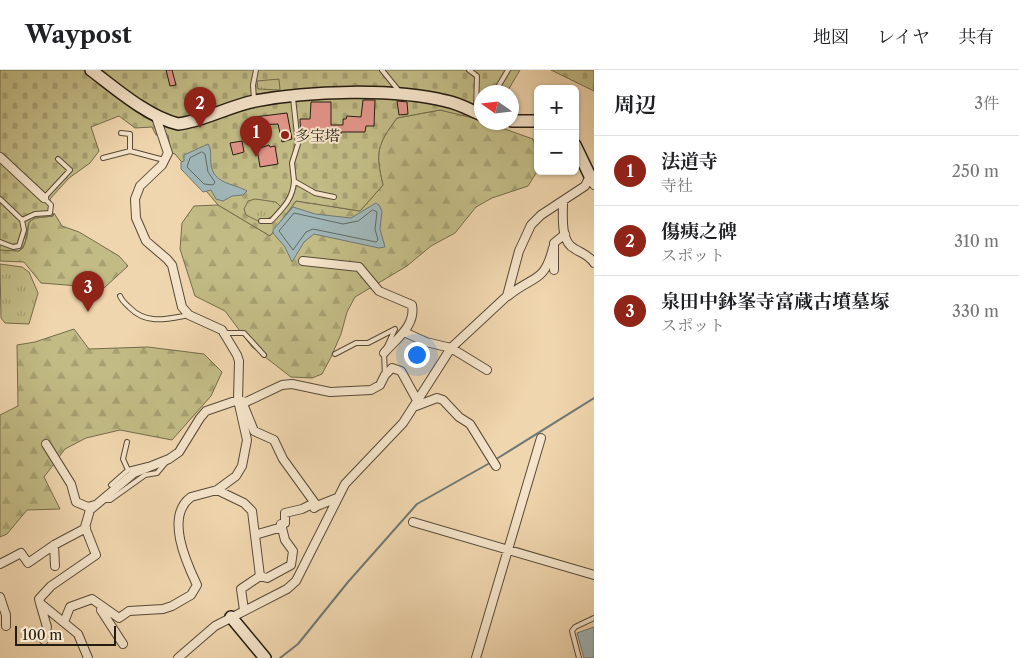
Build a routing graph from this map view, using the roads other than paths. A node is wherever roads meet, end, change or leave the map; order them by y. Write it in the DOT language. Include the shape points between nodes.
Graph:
graph roads {
  1 [pos="91,70"];
  2 [pos="256,70"];
  3 [pos="382,70"];
  4 [pos="469,70"];
  5 [pos="508,70"];
  6 [pos="477,85"];
  7 [pos="499,85"];
  8 [pos="402,95"];
  9 [pos="292,96"];
  10 [pos="254,101"];
  11 [pos="474,112"];
  12 [pos="155,114"];
  13 [pos="519,121"];
  14 [pos="534,121"];
  15 [pos="121,132"];
  16 [pos="130,151"];
  17 [pos="579,152"];
  18 [pos="0,157"];
  19 [pos="103,158"];
  20 [pos="58,159"];
  21 [pos="164,160"];
  22 [pos="593,178"];
  23 [pos="294,181"];
  24 [pos="334,197"];
  25 [pos="44,198"];
  26 [pos="0,200"];
  27 [pos="563,202"];
  28 [pos="22,220"];
  29 [pos="261,221"];
  30 [pos="564,234"];
  31 [pos="0,242"];
  32 [pos="553,248"];
  33 [pos="304,261"];
  34 [pos="594,263"];
  35 [pos="554,270"];
  36 [pos="120,296"];
  37 [pos="507,296"];
  38 [pos="189,315"];
  39 [pos="404,332"];
  40 [pos="224,333"];
  41 [pos="451,348"];
  42 [pos="384,353"];
  43 [pos="335,354"];
  44 [pos="264,355"];
  45 [pos="487,370"];
  46 [pos="385,375"];
  47 [pos="240,401"];
  48 [pos="417,404"];
  49 [pos="541,438"];
  50 [pos="128,442"];
  51 [pos="46,444"];
  52 [pos="169,459"];
  53 [pos="150,466"];
  54 [pos="496,466"];
  55 [pos="128,470"];
  56 [pos="111,485"];
  57 [pos="217,490"];
  58 [pos="337,498"];
  59 [pos="98,503"];
  60 [pos="317,506"];
  61 [pos="413,522"];
  62 [pos="282,527"];
  63 [pos="86,528"];
  64 [pos="255,534"];
  65 [pos="54,545"];
  66 [pos="508,550"];
  67 [pos="0,564"];
  68 [pos="55,566"];
  69 [pos="594,575"];
  70 [pos="260,576"];
  71 [pos="0,598"];
  72 [pos="97,602"];
  73 [pos="40,603"];
  74 [pos="244,610"];
  75 [pos="231,616"];
  76 [pos="594,618"];
  77 [pos="64,622"];
  78 [pos="6,626"];
  79 [pos="44,640"];
  80 [pos="123,644"];
  81 [pos="88,658"];
  82 [pos="178,658"];
  83 [pos="265,658"];
  84 [pos="476,658"];
  85 [pos="579,658"];
  1 -- 12 [label="street"];
  2 -- 10 [label="lane"];
  3 -- 8 [label="lane"];
  4 -- 6 [label="lane" via="477,76"];
  5 -- 7 [label="lane"];
  8 -- 9 [label="street"];
  8 -- 11 [label="street" via="448,101"];
  9 -- 10 [label="street"];
  9 -- 23 [label="lane" via="298,144 292,163"];
  10 -- 12 [label="street" via="186,123 172,122"];
  12 -- 21 [label="street" via="168,151"];
  13 -- 14 [label="street"];
  15 -- 16 [label="lane" via="130,134"];
  16 -- 19 [label="lane"];
  16 -- 21 [label="lane"];
  17 -- 22 [label="street"];
  18 -- 25 [label="street"];
  20 -- 25 [label="lane" via="70,170"];
  21 -- 38 [label="street" via="140,186 135,199 136,218 146,241 172,266 178,299"];
  22 -- 27 [label="street"];
  23 -- 24 [label="lane" via="315,193"];
  23 -- 29 [label="lane" via="288,203 270,221"];
  25 -- 28 [label="lane" via="51,205 50,213 35,214"];
  26 -- 28 [label="lane"];
  27 -- 30 [label="street"];
  27 -- 37 [label="street" via="541,215 524,237"];
  28 -- 31 [label="lane" via="24,230 19,246"];
  30 -- 32 [label="street"];
  30 -- 34 [label="street" via="567,244 589,255"];
  32 -- 35 [label="street"];
  32 -- 37 [label="street" via="545,272"];
  33 -- 39 [label="street" via="359,267 379,290 412,305 412,318"];
  36 -- 38 [label="lane" via="138,316 146,319"];
  37 -- 41 [label="street"];
  38 -- 40 [label="street"];
  39 -- 41 [label="street"];
  39 -- 42 [label="street"];
  40 -- 44 [label="lane" via="242,331"];
  40 -- 47 [label="street" via="239,361"];
  41 -- 45 [label="street"];
  41 -- 48 [label="street" via="428,381"];
  42 -- 43 [label="lane" via="395,329 368,343 356,343"];
  42 -- 46 [label="lane"];
  46 -- 47 [label="street" via="380,385 371,390 330,392 287,385"];
  46 -- 48 [label="street" via="392,368 401,371"];
  47 -- 52 [label="street" via="206,411 184,448"];
  47 -- 57 [label="street" via="246,450 236,476"];
  47 -- 60 [label="street" via="254,431 274,440 283,459"];
  48 -- 54 [label="street" via="437,398 443,400 458,417 470,424"];
  48 -- 58 [label="street" via="345,484"];
  49 -- 66 [label="street"];
  50 -- 55 [label="lane" via="123,459"];
  51 -- 59 [label="street" via="71,484 76,502 88,507"];
  52 -- 53 [label="street"];
  52 -- 59 [label="lane" via="157,473 145,475 110,500"];
  53 -- 55 [label="lane" via="144,464"];
  53 -- 59 [label="street" via="126,478"];
  55 -- 56 [label="lane"];
  57 -- 64 [label="street" via="244,503 252,511"];
  57 -- 72 [label="street" via="187,500 177,522 197,585 190,595 163,608 138,608 119,618"];
  58 -- 60 [label="street"];
  58 -- 74 [label="street" via="296,582"];
  59 -- 63 [label="street" via="87,518"];
  60 -- 62 [label="street" via="314,508 312,504 285,513"];
  61 -- 66 [label="street"];
  62 -- 64 [label="street"];
  62 -- 70 [label="street" via="293,551 291,565 267,578"];
  63 -- 65 [label="street"];
  63 -- 73 [label="street" via="96,555 42,593"];
  64 -- 70 [label="street"];
  65 -- 67 [label="street" via="28,562 21,553"];
  65 -- 68 [label="street"];
  66 -- 69 [label="street"];
  66 -- 84 [label="street"];
  70 -- 74 [label="street" via="241,590"];
  71 -- 78 [label="street"];
  72 -- 77 [label="street" via="92,599 75,603"];
  72 -- 80 [label="street"];
  73 -- 77 [label="street"];
  73 -- 79 [label="street" via="47,627"];
  74 -- 75 [label="street"];
  75 -- 82 [label="street" via="204,634"];
  75 -- 83 [label="street"];
  76 -- 85 [label="lane" via="572,631"];
  77 -- 81 [label="street" via="78,634"];
}
